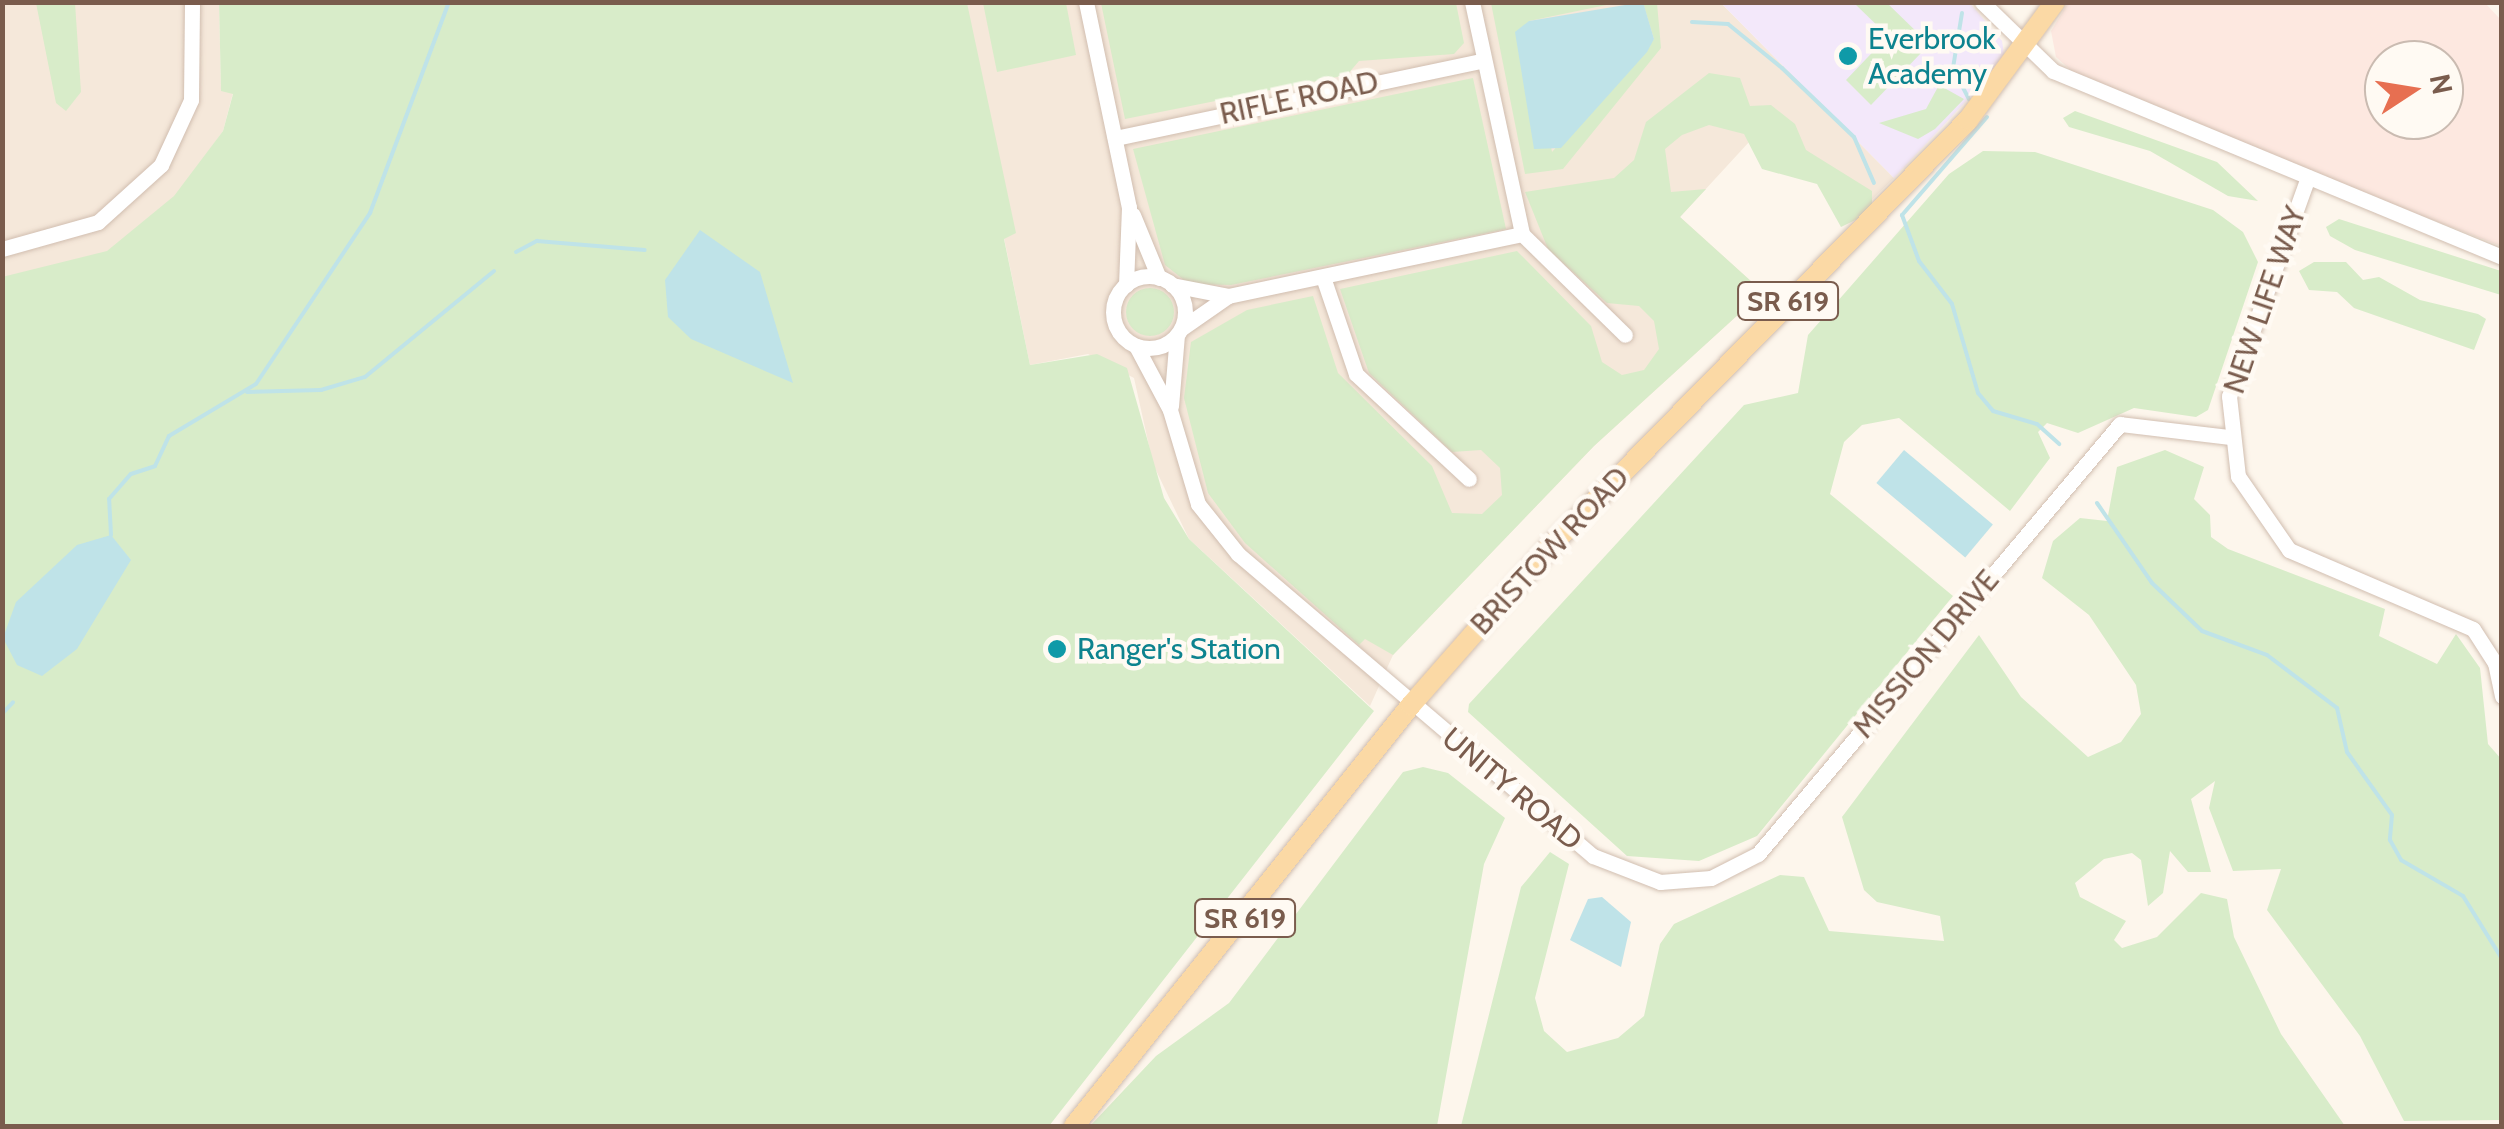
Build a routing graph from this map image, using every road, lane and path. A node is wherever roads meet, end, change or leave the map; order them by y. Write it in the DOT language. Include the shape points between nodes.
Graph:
graph roads {
  1 [pos="192,2"];
  2 [pos="1086,2"];
  3 [pos="1472,2"];
  4 [pos="1982,2"];
  5 [pos="2055,2"];
  6 [pos="2026,52"];
  7 [pos="1484,60"];
  8 [pos="1115,138"];
  9 [pos="2308,177"];
  10 [pos="1129,207"];
  11 [pos="1522,234"];
  12 [pos="2,249"];
  13 [pos="2502,257"];
  14 [pos="1324,280"];
  15 [pos="1166,281"];
  16 [pos="1126,284"];
  17 [pos="1228,296"];
  18 [pos="1179,331"];
  19 [pos="1625,334"];
  20 [pos="1136,346"];
  21 [pos="1170,410"];
  22 [pos="2229,437"];
  23 [pos="1469,480"];
  24 [pos="2502,696"];
  25 [pos="1411,705"];
  26 [pos="1615,869"];
  27 [pos="1074,1126"];
  1 -- 12 [label="street" via="191,100 162,165 98,222"];
  2 -- 8 [label="street"];
  3 -- 7 [label="street"];
  4 -- 6 [label="street"];
  5 -- 6 [label="main road, BRISTOW ROAD / SR 619"];
  6 -- 9 [label="street"];
  6 -- 25 [label="main road, BRISTOW ROAD / SR 619" via="1549,548"];
  7 -- 8 [label="street, RIFLE ROAD"];
  7 -- 11 [label="street"];
  8 -- 10 [label="street"];
  9 -- 13 [label="street"];
  9 -- 22 [label="street, NEW LIFE WAY" via="2236,369"];
  10 -- 15 [label="street"];
  10 -- 16 [label="street"];
  11 -- 14 [label="street"];
  11 -- 19 [label="street"];
  14 -- 17 [label="street"];
  14 -- 23 [label="street" via="1356,374"];
  15 -- 16 [label="street"];
  15 -- 17 [label="street"];
  15 -- 18 [label="street" via="1183,302"];
  16 -- 20 [label="street" via="1113,317"];
  17 -- 18 [label="street"];
  18 -- 20 [label="street"];
  18 -- 21 [label="street"];
  20 -- 21 [label="street"];
  21 -- 25 [label="street, UNITY ROAD" via="1184,468 1218,532"];
  22 -- 24 [label="street, NEW LIFE WAY" via="2270,534 2326,572 2473,629 2496,663"];
  22 -- 26 [label="street, MISSION DRIVE" via="2120,424 1758,854 1684,882"];
  25 -- 26 [label="street, UNITY ROAD"];
  25 -- 27 [label="main road, BRISTOW ROAD / SR 619"];
}
